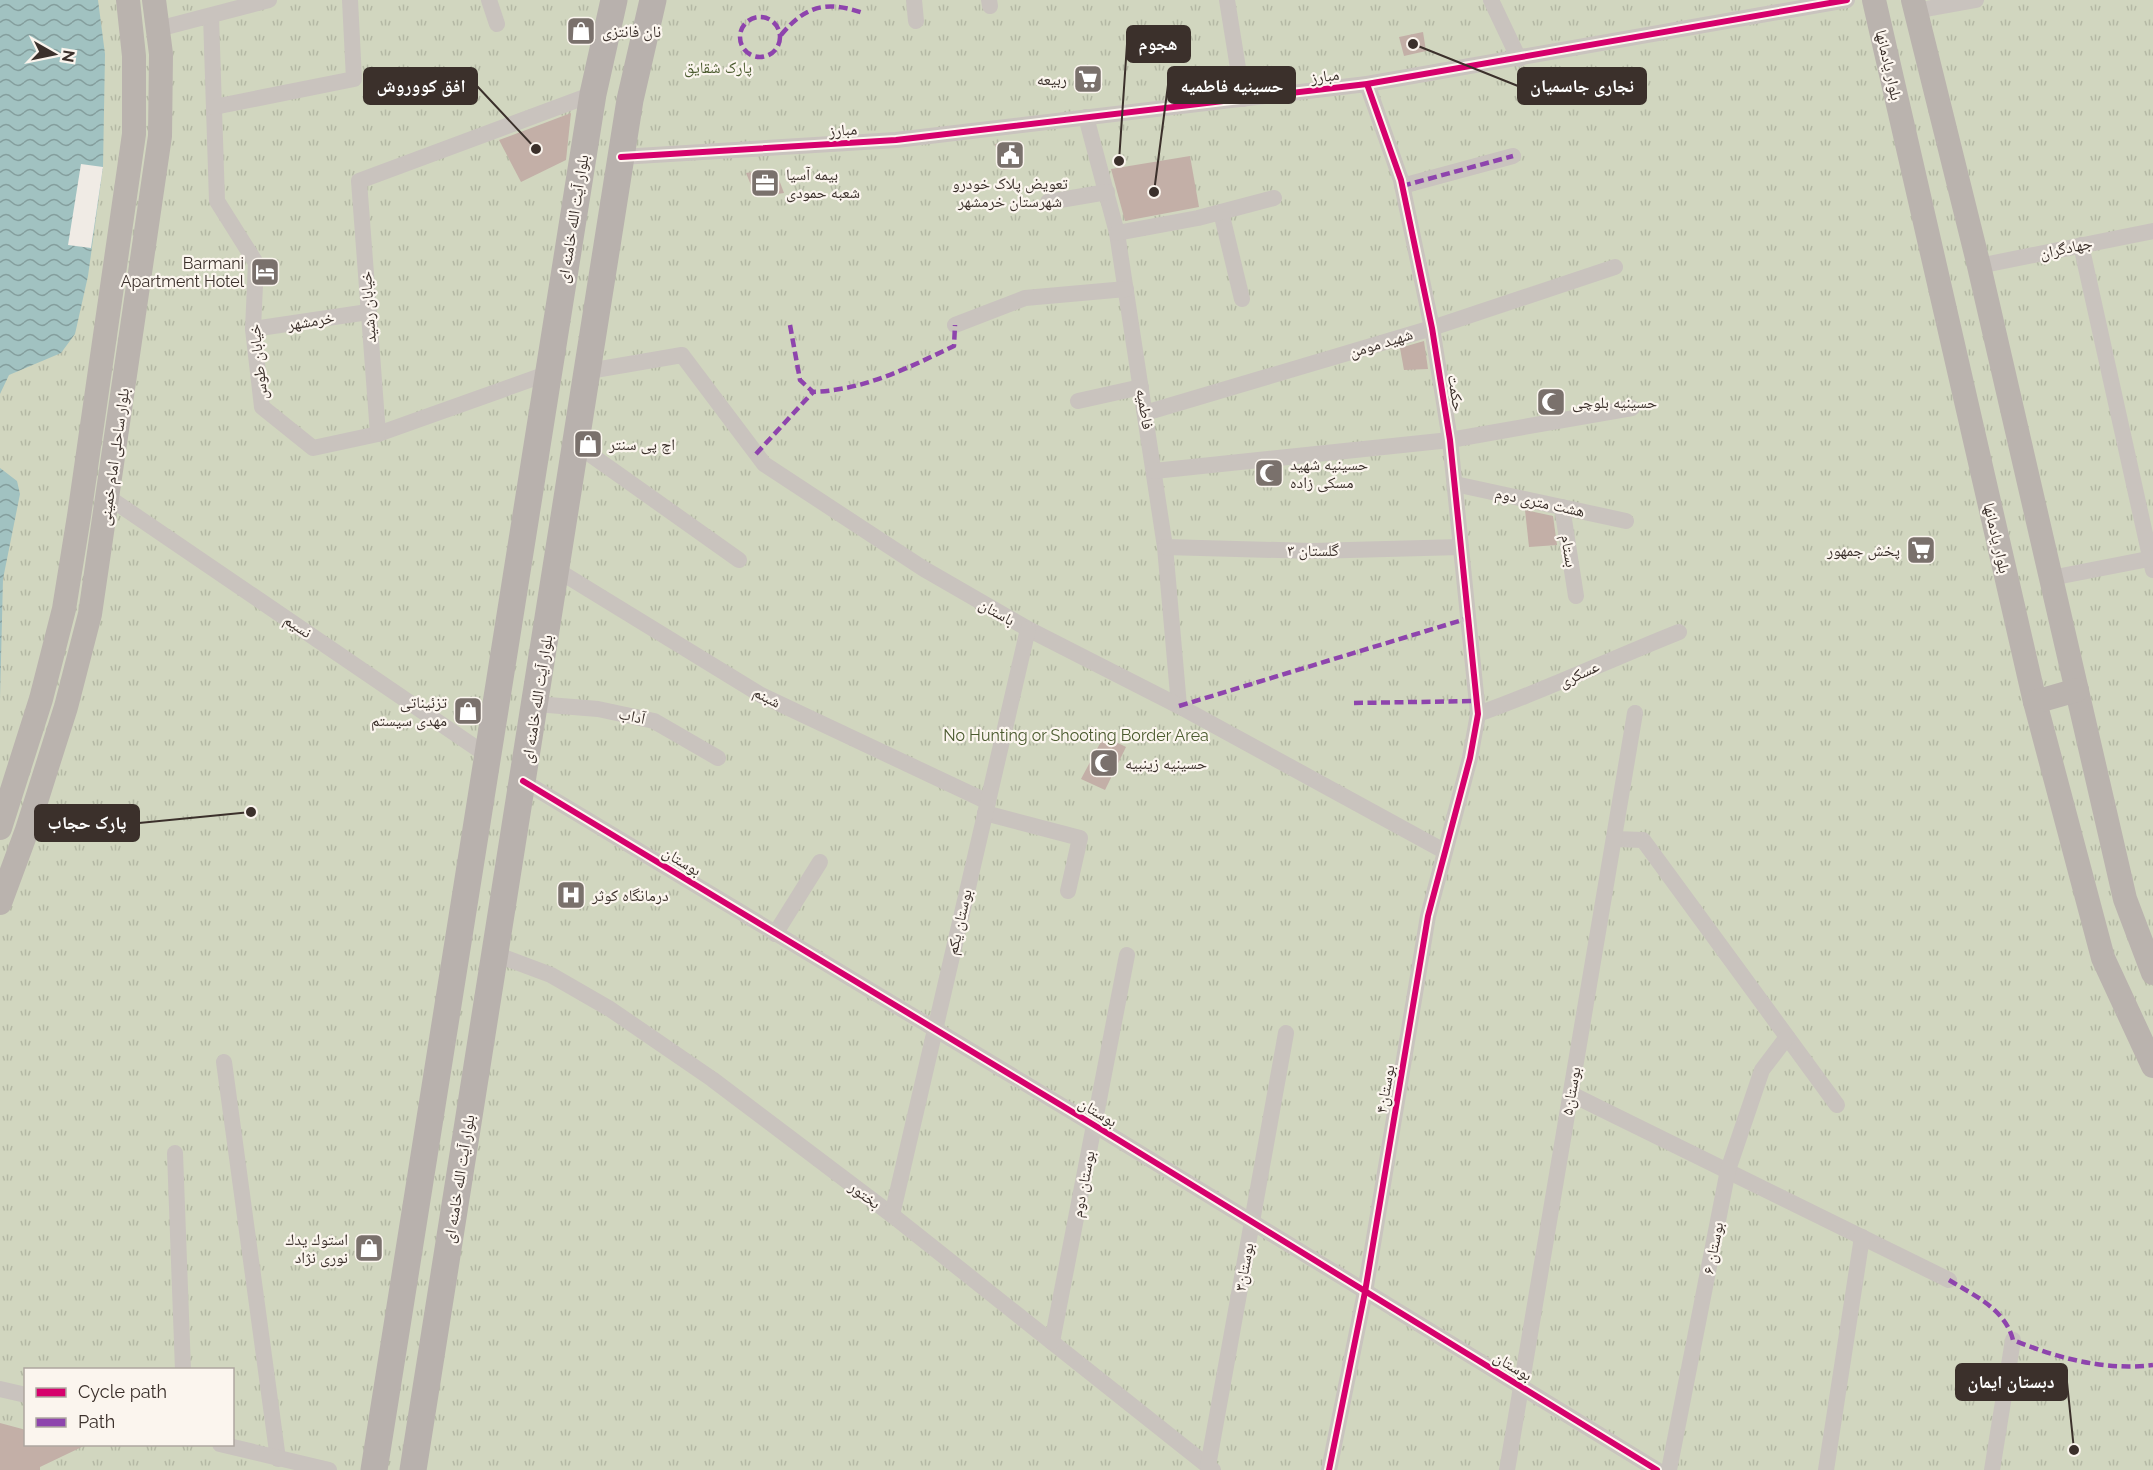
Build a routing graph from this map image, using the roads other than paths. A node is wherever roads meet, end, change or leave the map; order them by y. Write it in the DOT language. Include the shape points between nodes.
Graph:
graph roads {
  1 [pos="128,0"];
  2 [pos="154,0"];
  3 [pos="269,0"];
  4 [pos="350,0"];
  5 [pos="489,0"];
  6 [pos="614,0"];
  7 [pos="653,0"];
  8 [pos="914,0"];
  9 [pos="1227,0"];
  10 [pos="1491,0"];
  11 [pos="1847,0"];
  12 [pos="1874,0"];
  13 [pos="1976,0"];
  14 [pos="243,4"];
  15 [pos="1914,6"];
  16 [pos="211,16"];
  17 [pos="916,21"];
  18 [pos="497,24"];
  19 [pos="158,28"];
  20 [pos="1519,58"];
  21 [pos="1367,84"];
  22 [pos="593,94"];
  23 [pos="1243,99"];
  24 [pos="214,107"];
  25 [pos="1086,117"];
  26 [pos="1513,156"];
  27 [pos="621,157"];
  28 [pos="1402,186"];
  29 [pos="1107,192"];
  30 [pos="1274,198"];
  31 [pos="1048,202"];
  32 [pos="1221,212"];
  33 [pos="2153,231"];
  34 [pos="1118,232"];
  35 [pos="2081,245"];
  36 [pos="1979,266"];
  37 [pos="1615,267"];
  38 [pos="1126,289"];
  39 [pos="1242,299"];
  40 [pos="368,312"];
  41 [pos="955,325"];
  42 [pos="1432,328"];
  43 [pos="254,329"];
  44 [pos="589,371"];
  45 [pos="549,373"];
  46 [pos="1141,387"];
  47 [pos="1078,401"];
  48 [pos="1632,408"];
  49 [pos="1145,413"];
  50 [pos="378,434"];
  51 [pos="1450,440"];
  52 [pos="577,444"];
  53 [pos="1154,471"];
  54 [pos="1455,484"];
  55 [pos="108,496"];
  56 [pos="1562,507"];
  57 [pos="1626,520"];
  58 [pos="1461,547"];
  59 [pos="1165,548"];
  60 [pos="739,560"];
  61 [pos="2152,562"];
  62 [pos="557,570"];
  63 [pos="2051,578"];
  64 [pos="1576,596"];
  65 [pos="1028,629"];
  66 [pos="1679,632"];
  67 [pos="2077,690"];
  68 [pos="2035,702"];
  69 [pos="536,704"];
  70 [pos="1179,706"];
  71 [pos="1635,713"];
  72 [pos="1478,714"];
  73 [pos="488,756"];
  74 [pos="718,758"];
  75 [pos="524,781"];
  76 [pos="987,808"];
  77 [pos="1,825"];
  78 [pos="27,830"];
  79 [pos="1614,839"];
  80 [pos="1444,851"];
  81 [pos="820,862"];
  82 [pos="1068,891"];
  83 [pos="0,903"];
  84 [pos="2146,932"];
  85 [pos="775,934"];
  86 [pos="495,954"];
  87 [pos="1127,955"];
  88 [pos="2153,973"];
  89 [pos="934,1030"];
  90 [pos="1286,1033"];
  91 [pos="1787,1037"];
  92 [pos="224,1062"];
  93 [pos="2153,1066"];
  94 [pos="1571,1094"];
  95 [pos="1837,1105"];
  96 [pos="1094,1125"];
  97 [pos="175,1153"];
  98 [pos="1728,1170"];
  99 [pos="892,1215"];
  100 [pos="1252,1222"];
  101 [pos="1862,1237"];
  102 [pos="1949,1280"];
  103 [pos="1365,1292"];
  104 [pos="2013,1340"];
  105 [pos="1052,1342"];
  106 [pos="183,1368"];
  107 [pos="1520,1386"];
  108 [pos="0,1389"];
  109 [pos="24,1395"];
  110 [pos="228,1446"];
  111 [pos="278,1459"];
  112 [pos="1211,1468"];
  113 [pos="329,1470"];
  114 [pos="374,1470"];
  115 [pos="412,1470"];
  116 [pos="1329,1470"];
  117 [pos="1507,1470"];
  118 [pos="1657,1470"];
  119 [pos="1669,1470"];
  120 [pos="1826,1470"];
  121 [pos="1992,1470"];
  1 -- 77 [label="main road, بلوار ساحلی امام خمینی" via="135,56 134,134 79,516 61,620"];
  2 -- 19 [label="main road, بلوار ساحلی امام خمینی"];
  3 -- 14 [label="street"];
  4 -- 24 [label="street" via="354,79"];
  5 -- 18 [label="street"];
  6 -- 22 [label="main road, بلوار آیت الله خامنه ای"];
  7 -- 27 [label="main road, بلوار آیت الله خامنه ای"];
  8 -- 17 [label="street"];
  9 -- 23 [label="street"];
  10 -- 20 [label="street"];
  11 -- 20 [label="street, مبارز"];
  12 -- 68 [label="main road, بلوار یادمانها"];
  13 -- 15 [label="street"];
  14 -- 16 [label="street"];
  15 -- 36 [label="main road"];
  16 -- 19 [label="street"];
  16 -- 24 [label="street, خیابان طوس"];
  19 -- 55 [label="main road, بلوار ساحلی امام خمینی" via="160,136"];
  20 -- 21 [label="street, مبارز"];
  21 -- 23 [label="street, مبارز"];
  21 -- 28 [label="street, حکمت"];
  22 -- 40 [label="street, خیابان رشید" via="359,181"];
  22 -- 45 [label="main road, بلوار آیت الله خامنه ای"];
  23 -- 25 [label="street, مبارز"];
  24 -- 43 [label="street, خیابان طوس" via="217,201 256,263"];
  25 -- 27 [label="street, مبارز" via="896,140"];
  25 -- 29 [label="street, فاطمیه"];
  26 -- 28 [label="street"];
  27 -- 44 [label="main road, بلوار آیت الله خامنه ای"];
  28 -- 42 [label="street, حکمت"];
  29 -- 31 [label="street"];
  29 -- 34 [label="street, فاطمیه"];
  30 -- 32 [label="street"];
  32 -- 34 [label="street"];
  32 -- 39 [label="street"];
  33 -- 35 [label="street, جهادگران"];
  34 -- 38 [label="street, فاطمیه"];
  35 -- 36 [label="street, جهادگران"];
  35 -- 61 [label="street"];
  36 -- 63 [label="main road"];
  37 -- 42 [label="street, شهید مومن"];
  38 -- 41 [label="street" via="1025,298"];
  38 -- 46 [label="street, فاطمیه"];
  40 -- 43 [label="street, خرمشهر"];
  40 -- 50 [label="street, خیابان رشید"];
  42 -- 49 [label="street, شهید مومن"];
  42 -- 51 [label="street, حکمت"];
  43 -- 50 [label="street, خیابان طوس" via="262,408 313,448"];
  44 -- 52 [label="main road, بلوار آیت الله خامنه ای"];
  44 -- 65 [label="street, باستان" via="682,354 764,464 924,569"];
  45 -- 50 [label="street, خیابان طوس"];
  45 -- 73 [label="main road, بلوار آیت الله خامنه ای"];
  46 -- 47 [label="street"];
  46 -- 49 [label="street, فاطمیه"];
  48 -- 51 [label="street"];
  49 -- 53 [label="street, فاطمیه"];
  51 -- 53 [label="street"];
  51 -- 54 [label="street, حکمت"];
  52 -- 60 [label="street"];
  52 -- 62 [label="main road, بلوار آیت الله خامنه ای"];
  53 -- 59 [label="street, فاطمیه"];
  54 -- 56 [label="street, هشت متری دوم"];
  54 -- 58 [label="street, حکمت"];
  55 -- 73 [label="street, نسیم"];
  55 -- 78 [label="main road, بلوار ساحلی امام خمینی" via="90,614"];
  56 -- 57 [label="street, هشت متری دوم"];
  56 -- 64 [label="street, بستام"];
  58 -- 59 [label="street, گلستان ۳" via="1312,551"];
  58 -- 72 [label="street, حکمت"];
  59 -- 70 [label="street, فاطمیه"];
  61 -- 63 [label="street"];
  62 -- 69 [label="main road, بلوار آیت الله خامنه ای"];
  62 -- 76 [label="street, شبنم" via="761,695"];
  63 -- 67 [label="main road"];
  65 -- 70 [label="street, باستان"];
  65 -- 76 [label="street, بوستان یکم"];
  66 -- 72 [label="street, عسکری" via="1535,694"];
  67 -- 68 [label="main road"];
  67 -- 84 [label="main road" via="2125,898"];
  68 -- 93 [label="main road, بلوار یادمانها" via="2103,958"];
  69 -- 74 [label="street, آداب" via="598,709 654,721"];
  69 -- 75 [label="main road, بلوار آیت الله خامنه ای"];
  70 -- 80 [label="street, باستان"];
  71 -- 79 [label="street, بوستان۵"];
  72 -- 80 [label="street, بوستان۴"];
  73 -- 114 [label="main road, بلوار آیت الله خامنه ای"];
  75 -- 85 [label="street, بوستان"];
  75 -- 86 [label="main road, بلوار آیت الله خامنه ای"];
  76 -- 82 [label="street, شبنم" via="1080,838"];
  76 -- 89 [label="street, بوستان یکم"];
  77 -- 78 [label="main road"];
  78 -- 83 [label="main road, بلوار ساحلی امام خمینی"];
  79 -- 91 [label="street" via="1642,840"];
  79 -- 94 [label="street, بوستان۵"];
  80 -- 103 [label="street, بوستان۴" via="1428,916"];
  81 -- 85 [label="street"];
  84 -- 88 [label="main road"];
  85 -- 89 [label="street, بوستان"];
  86 -- 99 [label="street, بختور" via="551,975 610,1009 712,1079"];
  86 -- 115 [label="main road, بلوار آیت الله خامنه ای"];
  87 -- 96 [label="street, بوستان دوم"];
  89 -- 96 [label="street, بوستان"];
  89 -- 99 [label="street, بوستان یکم"];
  90 -- 100 [label="street, بوستان۳"];
  91 -- 95 [label="street"];
  91 -- 98 [label="street, بوستان ۶" via="1762,1070"];
  92 -- 111 [label="street"];
  94 -- 98 [label="street"];
  94 -- 107 [label="street, بوستان۵"];
  96 -- 100 [label="street, بوستان"];
  96 -- 105 [label="street, بوستان دوم"];
  97 -- 106 [label="street"];
  98 -- 101 [label="street"];
  98 -- 119 [label="street, بوستان ۶"];
  99 -- 105 [label="street, بختور"];
  100 -- 103 [label="street, بوستان"];
  100 -- 112 [label="street, بوستان۳"];
  101 -- 102 [label="street"];
  101 -- 120 [label="street"];
  103 -- 107 [label="street, بوستان"];
  103 -- 116 [label="street, بوستان۴"];
  104 -- 121 [label="street"];
  105 -- 112 [label="street, بختور"];
  107 -- 117 [label="street, بوستان۵"];
  107 -- 118 [label="street, بوستان"];
  108 -- 109 [label="street"];
  110 -- 111 [label="street"];
  111 -- 113 [label="street"];
}
